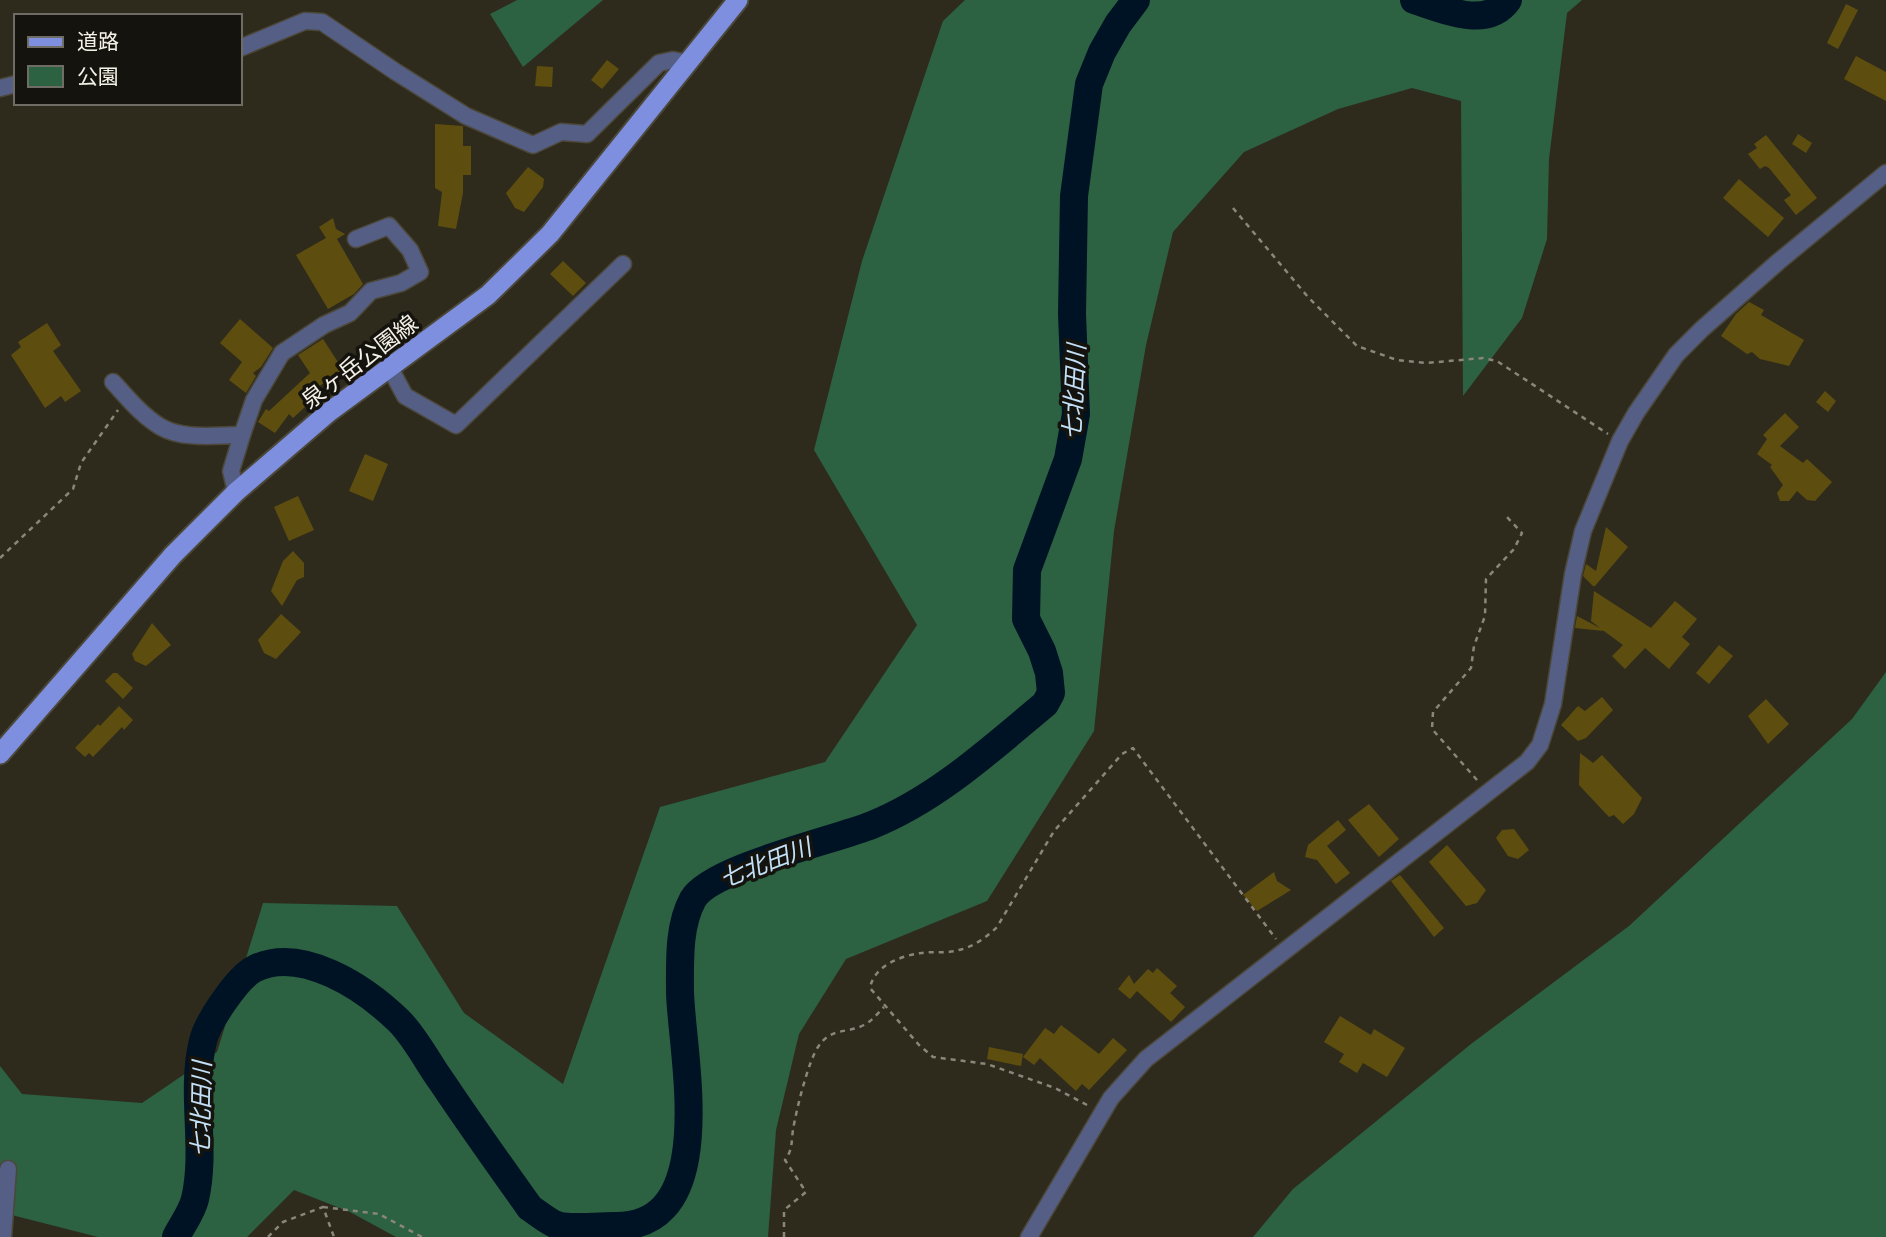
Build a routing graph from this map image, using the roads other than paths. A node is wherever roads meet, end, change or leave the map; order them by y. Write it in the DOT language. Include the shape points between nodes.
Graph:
graph roads {
  1 [pos="738,0"];
  2 [pos="242,47"];
  3 [pos="689,63"];
  4 [pos="1886,173"];
  5 [pos="356,239"];
  6 [pos="623,264"];
  7 [pos="390,368"];
  8 [pos="113,382"];
  9 [pos="242,435"];
  10 [pos="236,492"];
  11 [pos="0,754"];
  12 [pos="8,1169"];
  13 [pos="3,1237"];
  14 [pos="1029,1237"];
  1 -- 3 [label="main road, 泉ヶ岳公園線"];
  2 -- 3 [label="street" via="305,21 322,22 467,116 533,145 561,132 587,134 659,63"];
  3 -- 7 [label="main road, 泉ヶ岳公園線" via="550,234 488,295"];
  4 -- 14 [label="street" via="1676,355 1620,441 1583,531 1548,724 1540,745 1488,793 1146,1059 1104,1109"];
  5 -- 9 [label="street" via="389,226 410,250 420,272 371,291 350,313 282,353 254,400"];
  6 -- 7 [label="street" via="456,425 405,396"];
  7 -- 10 [label="main road, 泉ヶ岳公園線" via="329,412"];
  8 -- 9 [label="street" via="162,428 175,433"];
  9 -- 10 [label="street" via="231,471"];
  10 -- 11 [label="main road, 泉ヶ岳公園線" via="173,555"];
  12 -- 13 [label="street"];
}
